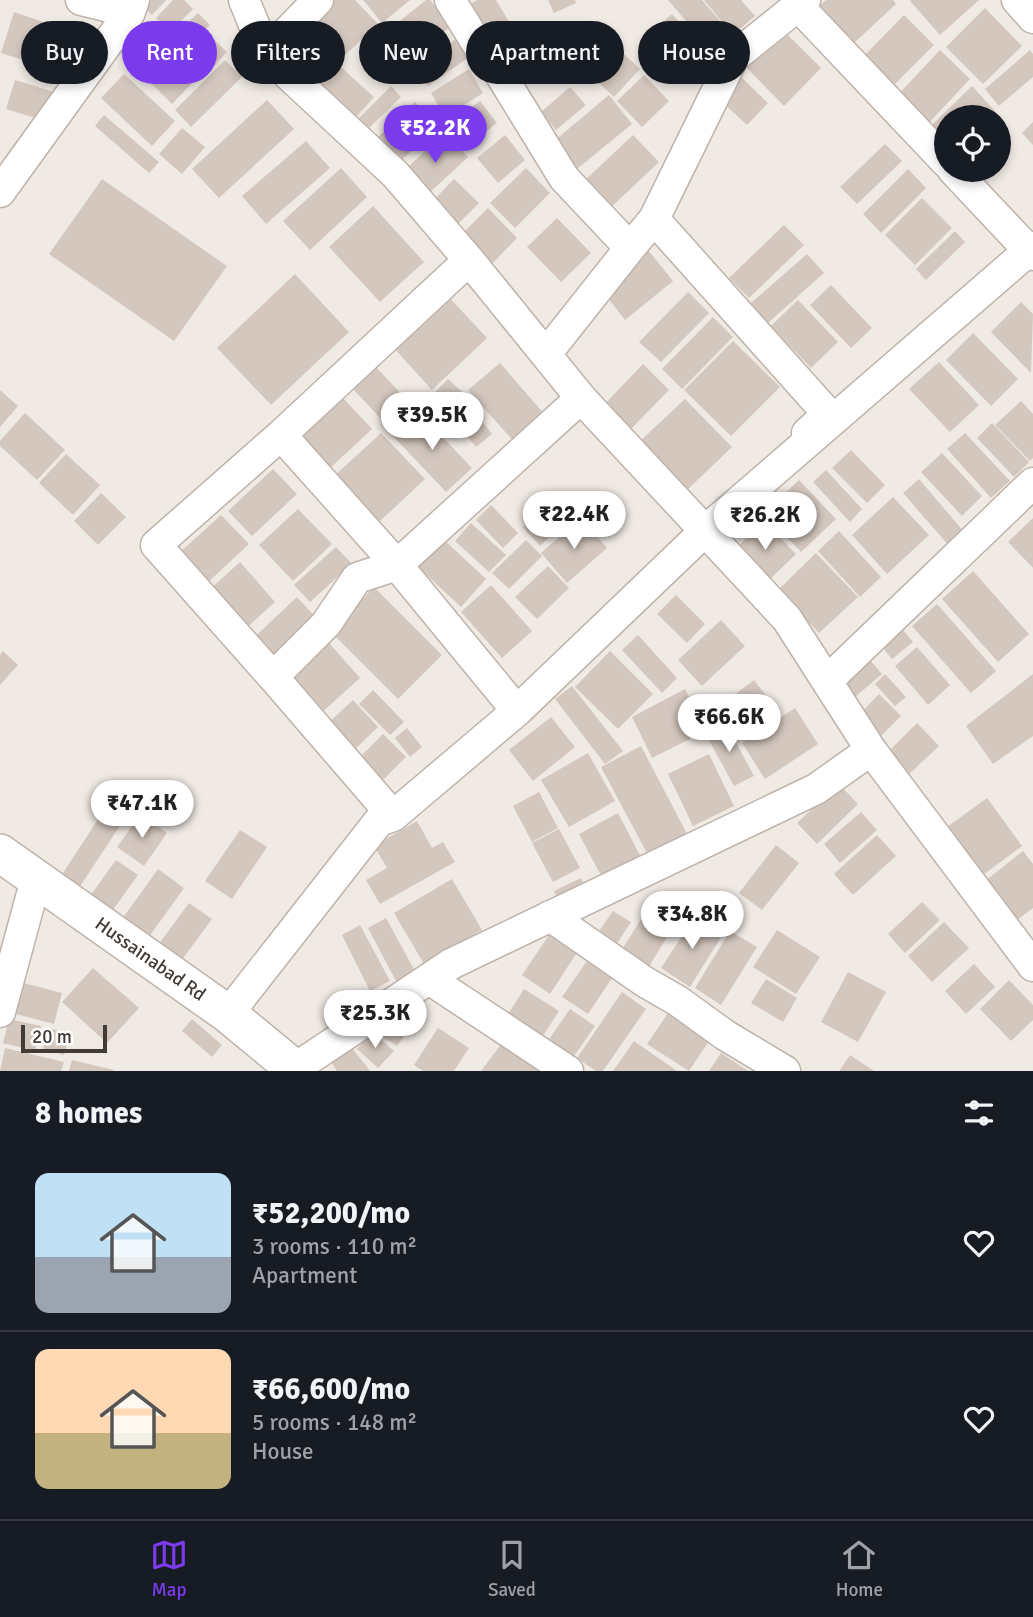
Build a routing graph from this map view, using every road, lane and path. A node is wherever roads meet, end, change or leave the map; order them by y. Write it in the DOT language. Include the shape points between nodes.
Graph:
graph roads {
  1 [pos="81,0"];
  2 [pos="244,0"];
  3 [pos="318,0"];
  4 [pos="450,0"];
  5 [pos="802,3"];
  6 [pos="132,6"];
  7 [pos="253,21"];
  8 [pos="298,21"];
  9 [pos="298,84"];
  10 [pos="934,149"];
  11 [pos="965,182"];
  12 [pos="0,191"];
  13 [pos="654,219"];
  14 [pos="630,248"];
  15 [pos="1032,251"];
  16 [pos="469,260"];
  17 [pos="546,354"];
  18 [pos="581,398"];
  19 [pos="281,435"];
  20 [pos="1033,483"];
  21 [pos="706,530"];
  22 [pos="397,565"];
  23 [pos="273,677"];
  24 [pos="827,681"];
  25 [pos="517,711"];
  26 [pos="871,750"];
  27 [pos="393,816"];
  28 [pos="0,853"];
  29 [pos="36,879"];
  30 [pos="550,916"];
  31 [pos="1033,965"];
  32 [pos="429,979"];
  33 [pos="0,1012"];
  34 [pos="228,1014"];
  35 [pos="296,1070"];
  36 [pos="568,1071"];
  37 [pos="785,1071"];
  1 -- 6 [label="street"];
  2 -- 7 [label="street"];
  3 -- 8 [label="street"];
  4 -- 14 [label="street" via="564,177"];
  5 -- 10 [label="street"];
  5 -- 13 [label="street" via="733,58"];
  6 -- 12 [label="street"];
  9 -- 16 [label="street" via="396,174"];
  11 -- 15 [label="street"];
  13 -- 14 [label="street"];
  13 -- 21 [label="street" via="828,414"];
  14 -- 17 [label="street"];
  15 -- 21 [label="street"];
  16 -- 17 [label="street"];
  16 -- 19 [label="street"];
  17 -- 18 [label="street"];
  18 -- 21 [label="street"];
  18 -- 22 [label="street"];
  19 -- 22 [label="street"];
  19 -- 23 [label="street" via="156,545"];
  20 -- 24 [label="street"];
  21 -- 24 [label="street" via="788,619"];
  21 -- 25 [label="street"];
  22 -- 23 [label="street" via="357,578 326,624"];
  22 -- 25 [label="street"];
  23 -- 27 [label="street"];
  24 -- 26 [label="street"];
  25 -- 27 [label="street"];
  26 -- 30 [label="street" via="816,789"];
  26 -- 31 [label="street"];
  27 -- 34 [label="street" via="379,821"];
  28 -- 29 [label="street, Hussainabad Rd"];
  29 -- 33 [label="street"];
  29 -- 34 [label="street, Hussainabad Rd"];
  30 -- 32 [label="street"];
  30 -- 37 [label="street"];
  32 -- 35 [label="street"];
  32 -- 36 [label="street"];
  34 -- 35 [label="street, Hussainabad Rd"];
}
